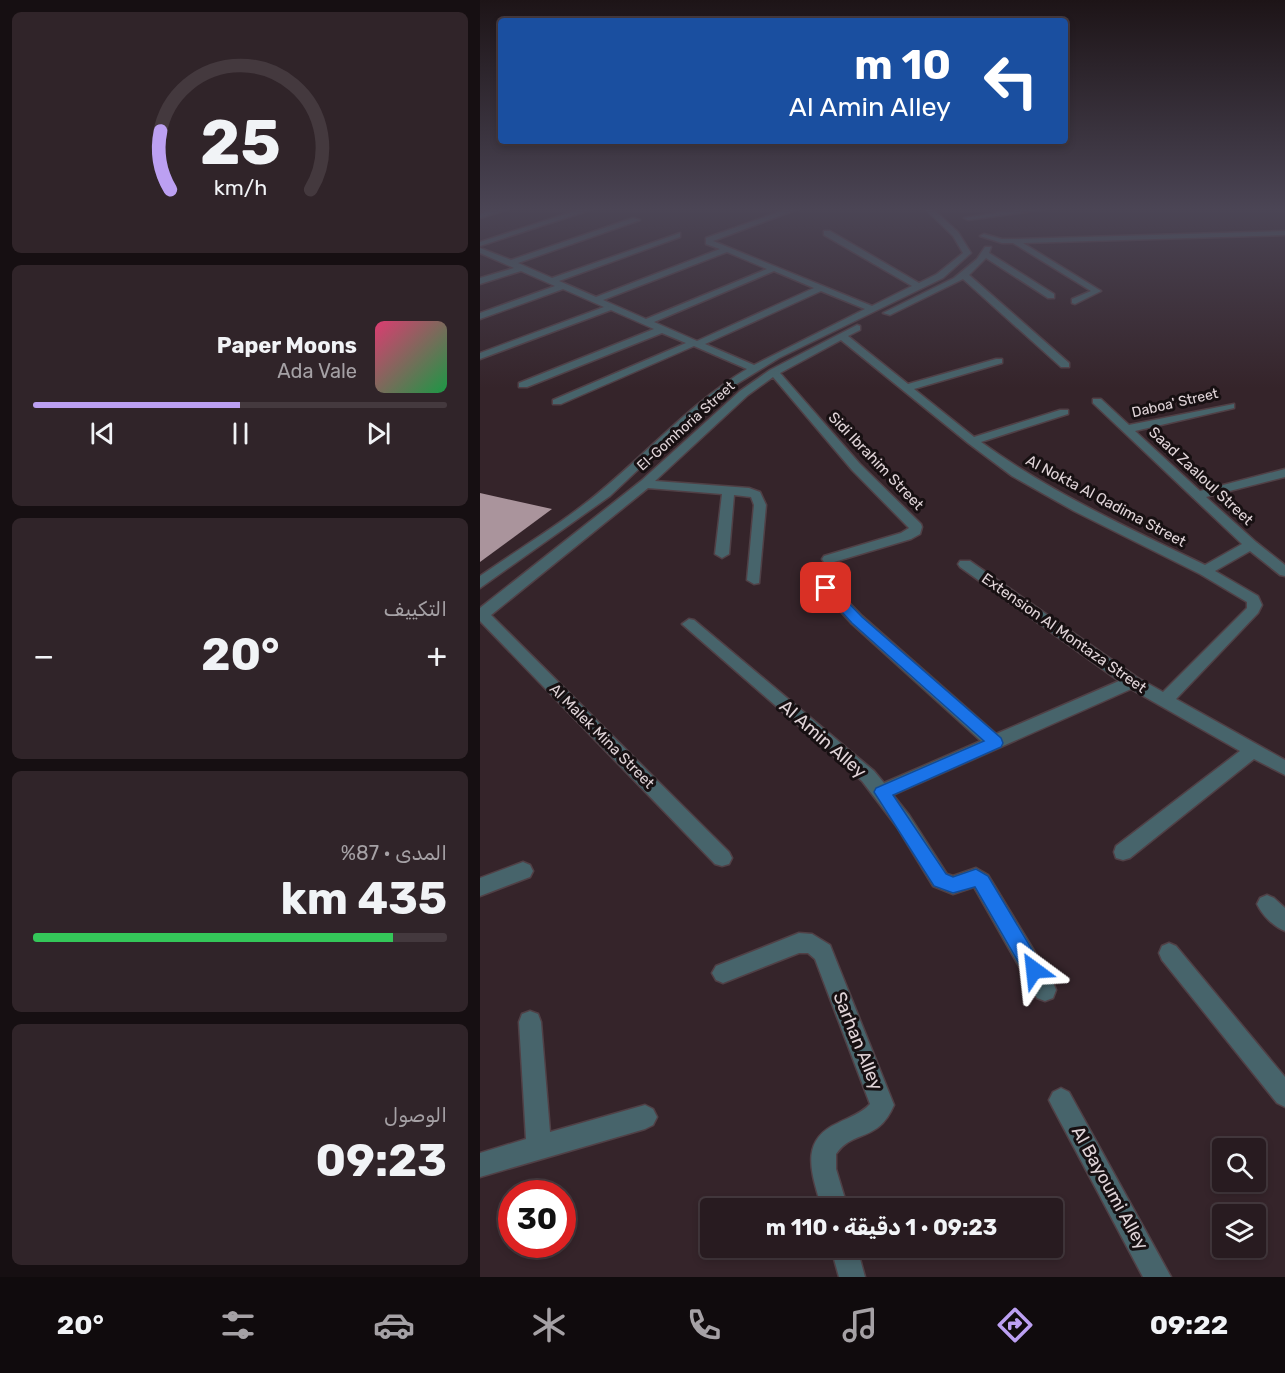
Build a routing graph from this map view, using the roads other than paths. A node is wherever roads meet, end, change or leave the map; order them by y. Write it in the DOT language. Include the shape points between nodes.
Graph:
graph roads {
  1 [pos="519,269"];
  2 [pos="522,269"];
  3 [pos="585,269"];
  4 [pos="678,269"];
  5 [pos="773,269"];
  6 [pos="888,269"];
  7 [pos="950,269"];
  8 [pos="972,269"];
  9 [pos="1012,269"];
  10 [pos="1060,269"];
  11 [pos="964,275"];
  12 [pos="480,281"];
  13 [pos="552,281"];
  14 [pos="563,286"];
  15 [pos="918,286"];
  16 [pos="820,288"];
  17 [pos="1051,296"];
  18 [pos="596,300"];
  19 [pos="1075,301"];
  20 [pos="612,307"];
  21 [pos="873,309"];
  22 [pos="480,316"];
  23 [pos="646,322"];
  24 [pos="663,329"];
  25 [pos="842,336"];
  26 [pos="696,344"];
  27 [pos="480,356"];
  28 [pos="999,361"];
  29 [pos="1065,365"];
  30 [pos="754,369"];
  31 [pos="774,372"];
  32 [pos="523,386"];
  33 [pos="906,388"];
  34 [pos="1097,401"];
  35 [pos="557,402"];
  36 [pos="1230,406"];
  37 [pos="1064,412"];
  38 [pos="1127,429"];
  39 [pos="972,441"];
  40 [pos="1285,473"];
  41 [pos="645,484"];
  42 [pos="728,490"];
  43 [pos="1198,495"];
  44 [pos="1251,545"];
  45 [pos="722,554"];
  46 [pos="829,559"];
  47 [pos="965,564"];
  48 [pos="1204,571"];
  49 [pos="1285,572"];
  50 [pos="754,580"];
  51 [pos="481,581"];
  52 [pos="826,588"];
  53 [pos="511,593"];
  54 [pos="481,615"];
  55 [pos="689,624"];
  56 [pos="1132,682"];
  57 [pos="1164,701"];
  58 [pos="996,743"];
  59 [pos="1252,751"];
  60 [pos="1285,768"];
  61 [pos="882,792"];
  62 [pos="1123,852"];
  63 [pos="722,858"];
  64 [pos="523,872"];
  65 [pos="480,887"];
  66 [pos="1267,904"];
  67 [pos="1285,922"];
  68 [pos="1169,953"];
  69 [pos="723,973"];
  70 [pos="1045,990"];
  71 [pos="530,1022"];
  72 [pos="1285,1095"];
  73 [pos="1062,1100"];
  74 [pos="645,1117"];
  75 [pos="539,1148"];
  76 [pos="480,1165"];
  77 [pos="832,1198"];
  78 [pos="847,1258"];
  79 [pos="852,1277"];
  80 [pos="1158,1277"];
  1 -- 12 [label="street"];
  2 -- 13 [label="street"];
  3 -- 13 [label="street"];
  4 -- 18 [label="street"];
  5 -- 16 [label="street"];
  5 -- 23 [label="street"];
  6 -- 15 [label="street"];
  7 -- 15 [label="street, El-Gomhoria Street"];
  8 -- 11 [label="street, El-Gomhoria Street"];
  9 -- 17 [label="street"];
  10 -- 19 [label="street" via="1097,291"];
  11 -- 25 [label="street, El-Gomhoria Street"];
  11 -- 29 [label="street"];
  13 -- 14 [label="street"];
  14 -- 18 [label="street"];
  14 -- 22 [label="street"];
  15 -- 21 [label="street, El-Gomhoria Street"];
  16 -- 21 [label="street"];
  16 -- 26 [label="street"];
  18 -- 20 [label="street"];
  20 -- 23 [label="street"];
  20 -- 27 [label="street"];
  21 -- 30 [label="street, El-Gomhoria Street"];
  23 -- 24 [label="street"];
  24 -- 26 [label="street"];
  24 -- 32 [label="street"];
  25 -- 31 [label="street, El-Gomhoria Street"];
  25 -- 33 [label="street, Al Nokta Al Qadima Street"];
  26 -- 30 [label="street"];
  26 -- 35 [label="street"];
  28 -- 33 [label="street"];
  30 -- 51 [label="street, El-Gomhoria Street" via="689,416 606,493"];
  31 -- 41 [label="street, El-Gomhoria Street" via="717,416"];
  31 -- 46 [label="street, Sidi Ibrahim Street" via="856,467 916,527 906,536"];
  33 -- 39 [label="street, Al Nokta Al Qadima Street"];
  34 -- 38 [label="street, Saad Zaaloul Street"];
  36 -- 38 [label="street, Daboa' Street"];
  37 -- 39 [label="street"];
  38 -- 43 [label="street, Saad Zaaloul Street"];
  39 -- 48 [label="street, Al Nokta Al Qadima Street" via="1045,491"];
  40 -- 43 [label="street"];
  41 -- 42 [label="street"];
  41 -- 53 [label="street, El-Gomhoria Street"];
  42 -- 45 [label="street"];
  42 -- 50 [label="street" via="750,492 760,500"];
  43 -- 44 [label="street, Saad Zaaloul Street"];
  44 -- 48 [label="street"];
  44 -- 49 [label="street, Saad Zaaloul Street"];
  47 -- 56 [label="street, Extension Al Montaza Street"];
  48 -- 57 [label="street, Al Nokta Al Qadima Street" via="1247,594 1255,605"];
  51 -- 53 [label="street"];
  52 -- 58 [label="street"];
  53 -- 54 [label="street, El-Gomhoria Street"];
  54 -- 63 [label="street, Al Malek Mina Street"];
  55 -- 61 [label="street, Al Amin Alley"];
  56 -- 57 [label="street, Extension Al Montaza Street"];
  56 -- 58 [label="street"];
  57 -- 59 [label="street, Extension Al Montaza Street"];
  58 -- 61 [label="street"];
  59 -- 60 [label="street, Extension Al Montaza Street"];
  59 -- 62 [label="street"];
  61 -- 70 [label="street, Al Amin Alley" via="940,880 953,885 976,877 981,881"];
  64 -- 65 [label="street"];
  66 -- 67 [label="street"];
  68 -- 72 [label="street"];
  69 -- 77 [label="street, Sarhan Alley" via="799,943 817,945 823,952 882,1105 875,1117 835,1136 829,1143 823,1162"];
  71 -- 75 [label="street"];
  73 -- 80 [label="street, Al Bayoumi Alley"];
  74 -- 75 [label="street"];
  75 -- 76 [label="street"];
  78 -- 79 [label="street"];
}
